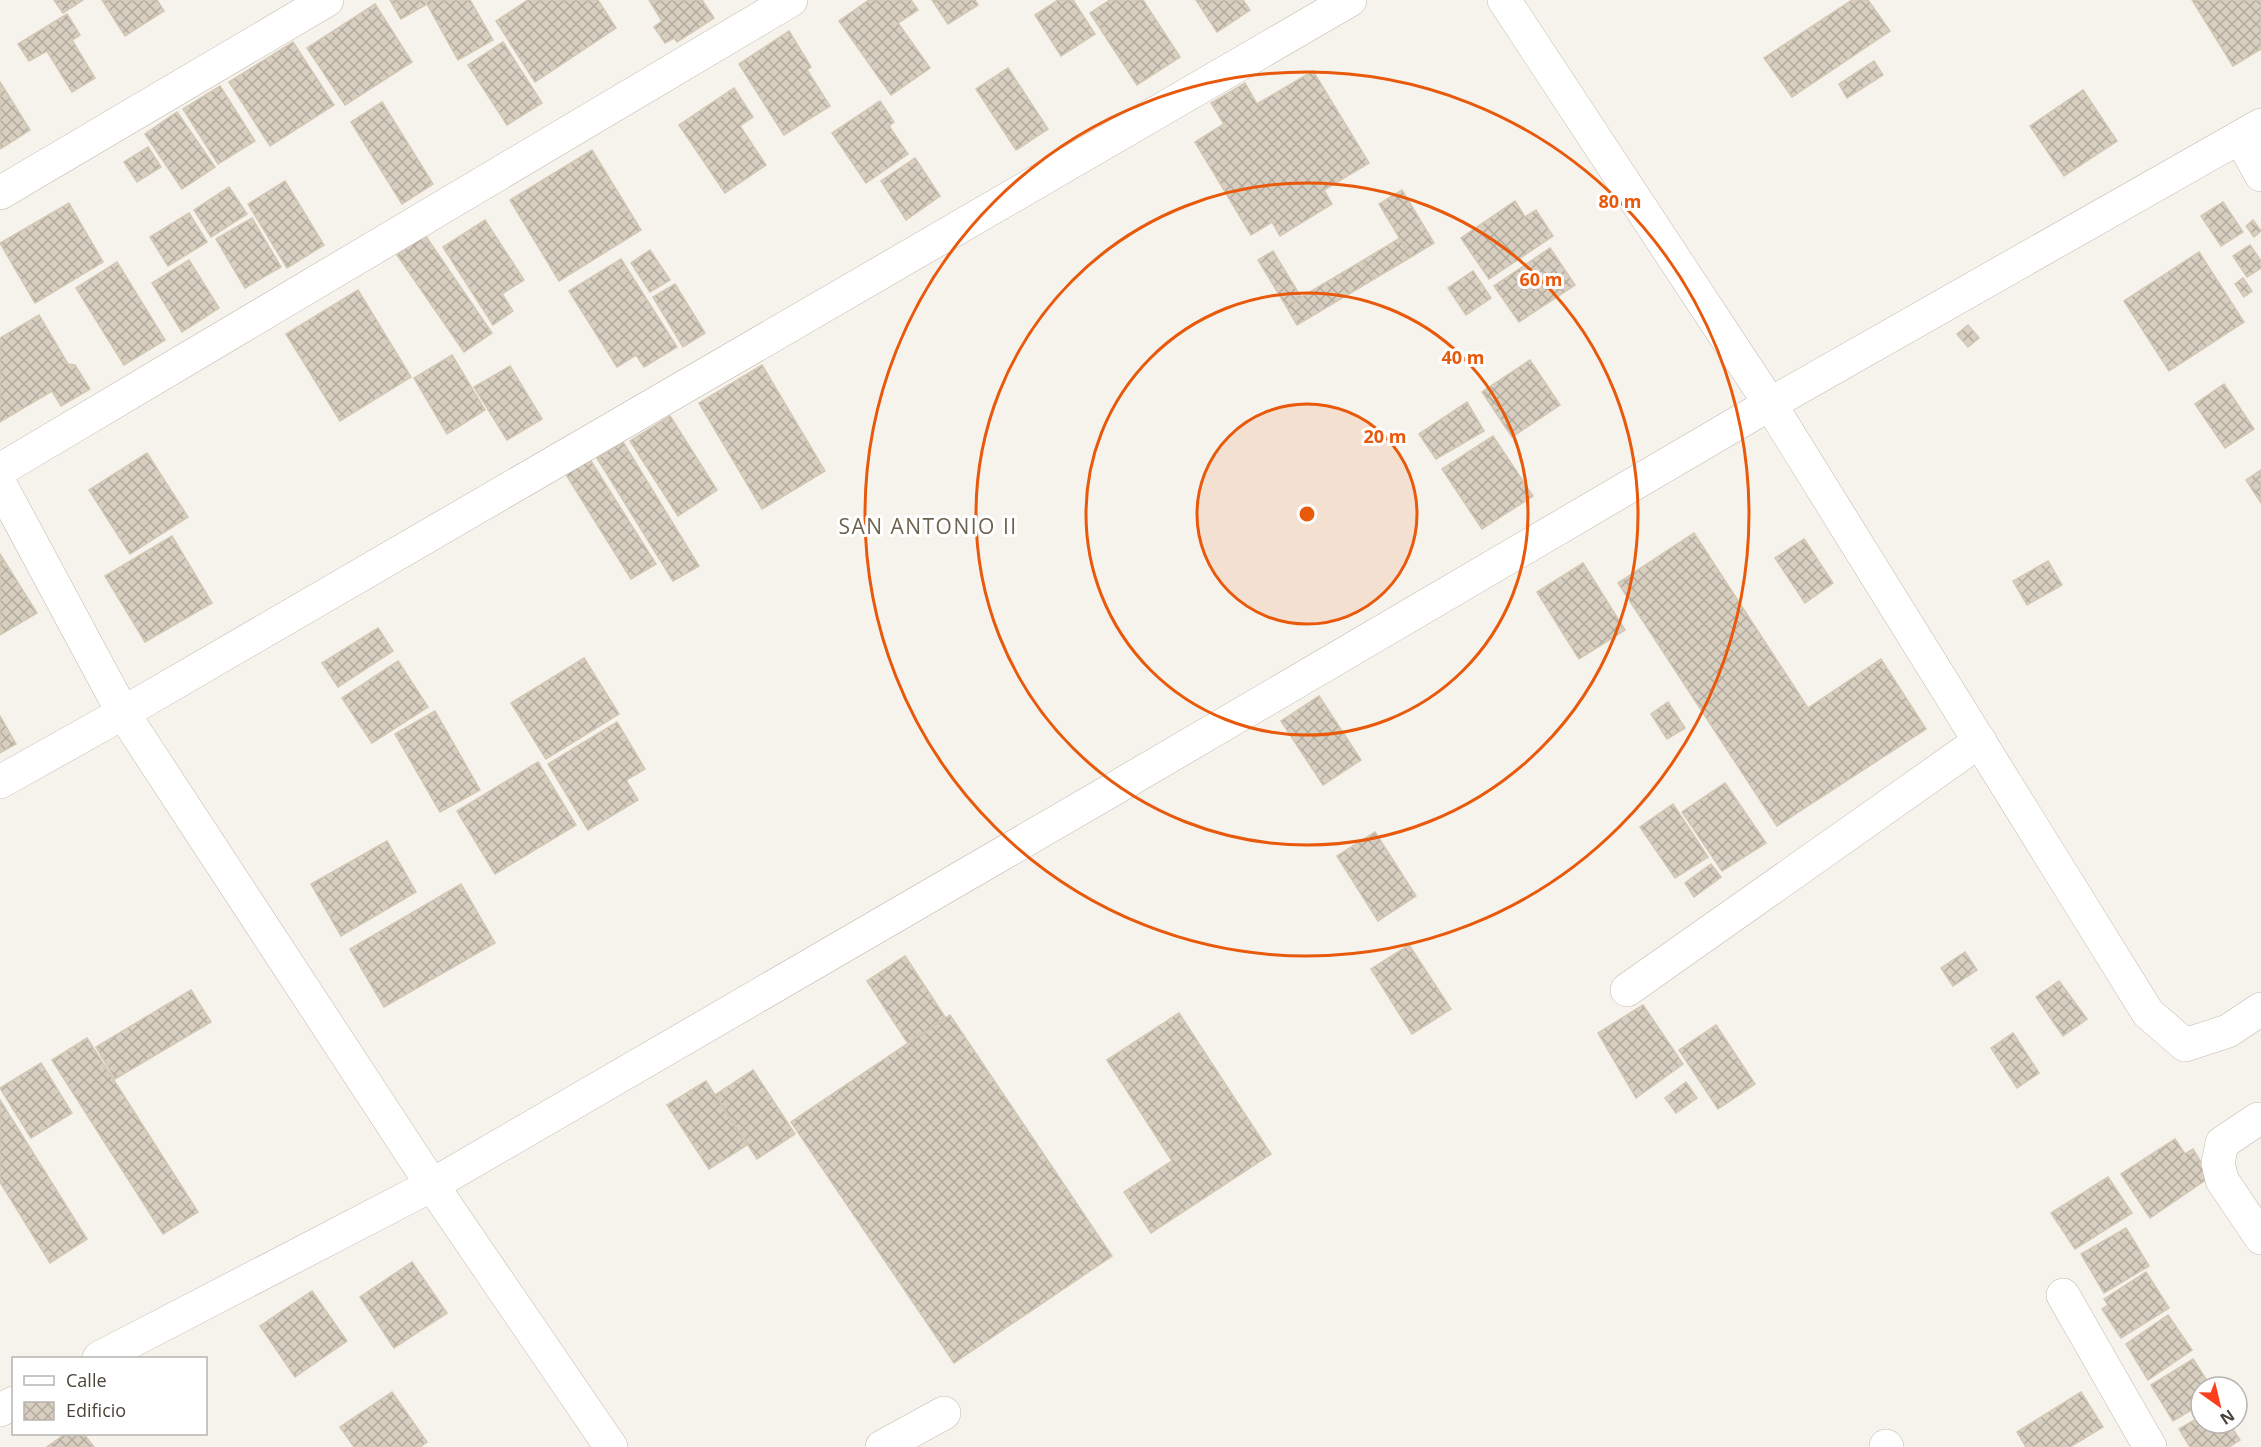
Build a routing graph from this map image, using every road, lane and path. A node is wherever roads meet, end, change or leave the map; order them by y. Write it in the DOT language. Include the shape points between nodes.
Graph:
graph roads {
  1 [pos="327,0"];
  2 [pos="790,0"];
  3 [pos="1350,0"];
  4 [pos="1504,0"];
  5 [pos="2251,131"];
  6 [pos="2261,175"];
  7 [pos="0,193"];
  8 [pos="1770,404"];
  9 [pos="0,470"];
  10 [pos="0,484"];
  11 [pos="123,713"];
  12 [pos="1980,741"];
  13 [pos="0,782"];
  14 [pos="1627,990"];
  15 [pos="2261,1009"];
  16 [pos="2261,1120"];
  17 [pos="432,1185"];
  18 [pos="2261,1238"];
  19 [pos="2063,1295"];
  20 [pos="103,1357"];
  21 [pos="944,1413"];
  22 [pos="611,1447"];
  23 [pos="882,1447"];
  24 [pos="2150,1447"];
  1 -- 7 [label="street"];
  2 -- 9 [label="street"];
  3 -- 11 [label="street"];
  4 -- 8 [label="street"];
  5 -- 6 [label="street"];
  5 -- 8 [label="street"];
  8 -- 12 [label="street"];
  8 -- 17 [label="street"];
  10 -- 11 [label="street"];
  11 -- 13 [label="street"];
  11 -- 17 [label="street"];
  12 -- 14 [label="street"];
  12 -- 15 [label="street" via="2148,1013 2185,1045 2229,1031"];
  16 -- 18 [label="street" via="2222,1143 2218,1162 2222,1180"];
  17 -- 20 [label="street"];
  17 -- 22 [label="street"];
  19 -- 24 [label="street"];
  21 -- 23 [label="street"];
}
